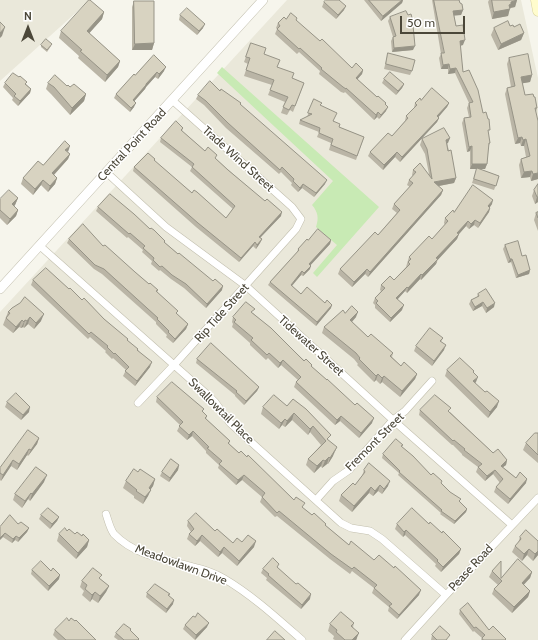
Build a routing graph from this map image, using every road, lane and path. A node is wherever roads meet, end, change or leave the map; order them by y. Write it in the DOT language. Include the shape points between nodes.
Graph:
graph roads {
  1 [pos="263,0"];
  2 [pos="536,0"];
  3 [pos="538,11"];
  4 [pos="172,100"];
  5 [pos="106,172"];
  6 [pos="301,219"];
  7 [pos="40,246"];
  8 [pos="246,286"];
  9 [pos="0,289"];
  10 [pos="174,365"];
  11 [pos="432,381"];
  12 [pos="138,403"];
  13 [pos="393,420"];
  14 [pos="538,498"];
  15 [pos="316,500"];
  16 [pos="106,514"];
  17 [pos="512,525"];
  18 [pos="446,595"];
  19 [pos="302,640"];
  20 [pos="405,640"];
  1 -- 4 [label="street, Central Point Road"];
  2 -- 3 [label="main road"];
  4 -- 5 [label="street, Central Point Road"];
  4 -- 6 [label="street, Trade Wind Street" via="292,207"];
  5 -- 7 [label="street, Central Point Road"];
  5 -- 8 [label="street, Tidewater Street" via="166,226"];
  6 -- 8 [label="street, Rip Tide Street" via="296,229"];
  7 -- 9 [label="street, Central Point Road"];
  7 -- 10 [label="street, Swallowtail Place"];
  8 -- 10 [label="street, Rip Tide Street"];
  8 -- 13 [label="street, Tidewater Street"];
  10 -- 12 [label="street, Rip Tide Street"];
  10 -- 15 [label="street, Swallowtail Place" via="215,402 230,423"];
  11 -- 13 [label="street, Fremont Street" via="406,411"];
  13 -- 15 [label="street, Fremont Street" via="349,470 333,481"];
  13 -- 17 [label="street, Tidewater Street"];
  14 -- 17 [label="street, Pease Road"];
  15 -- 18 [label="street, Swallowtail Place" via="341,523 351,528 370,531 382,539"];
  16 -- 19 [label="street, Meadowlawn Drive" via="113,533 128,544 146,554 221,577 261,604"];
  17 -- 18 [label="street, Pease Road"];
  18 -- 20 [label="street, Pease Road"];
}
